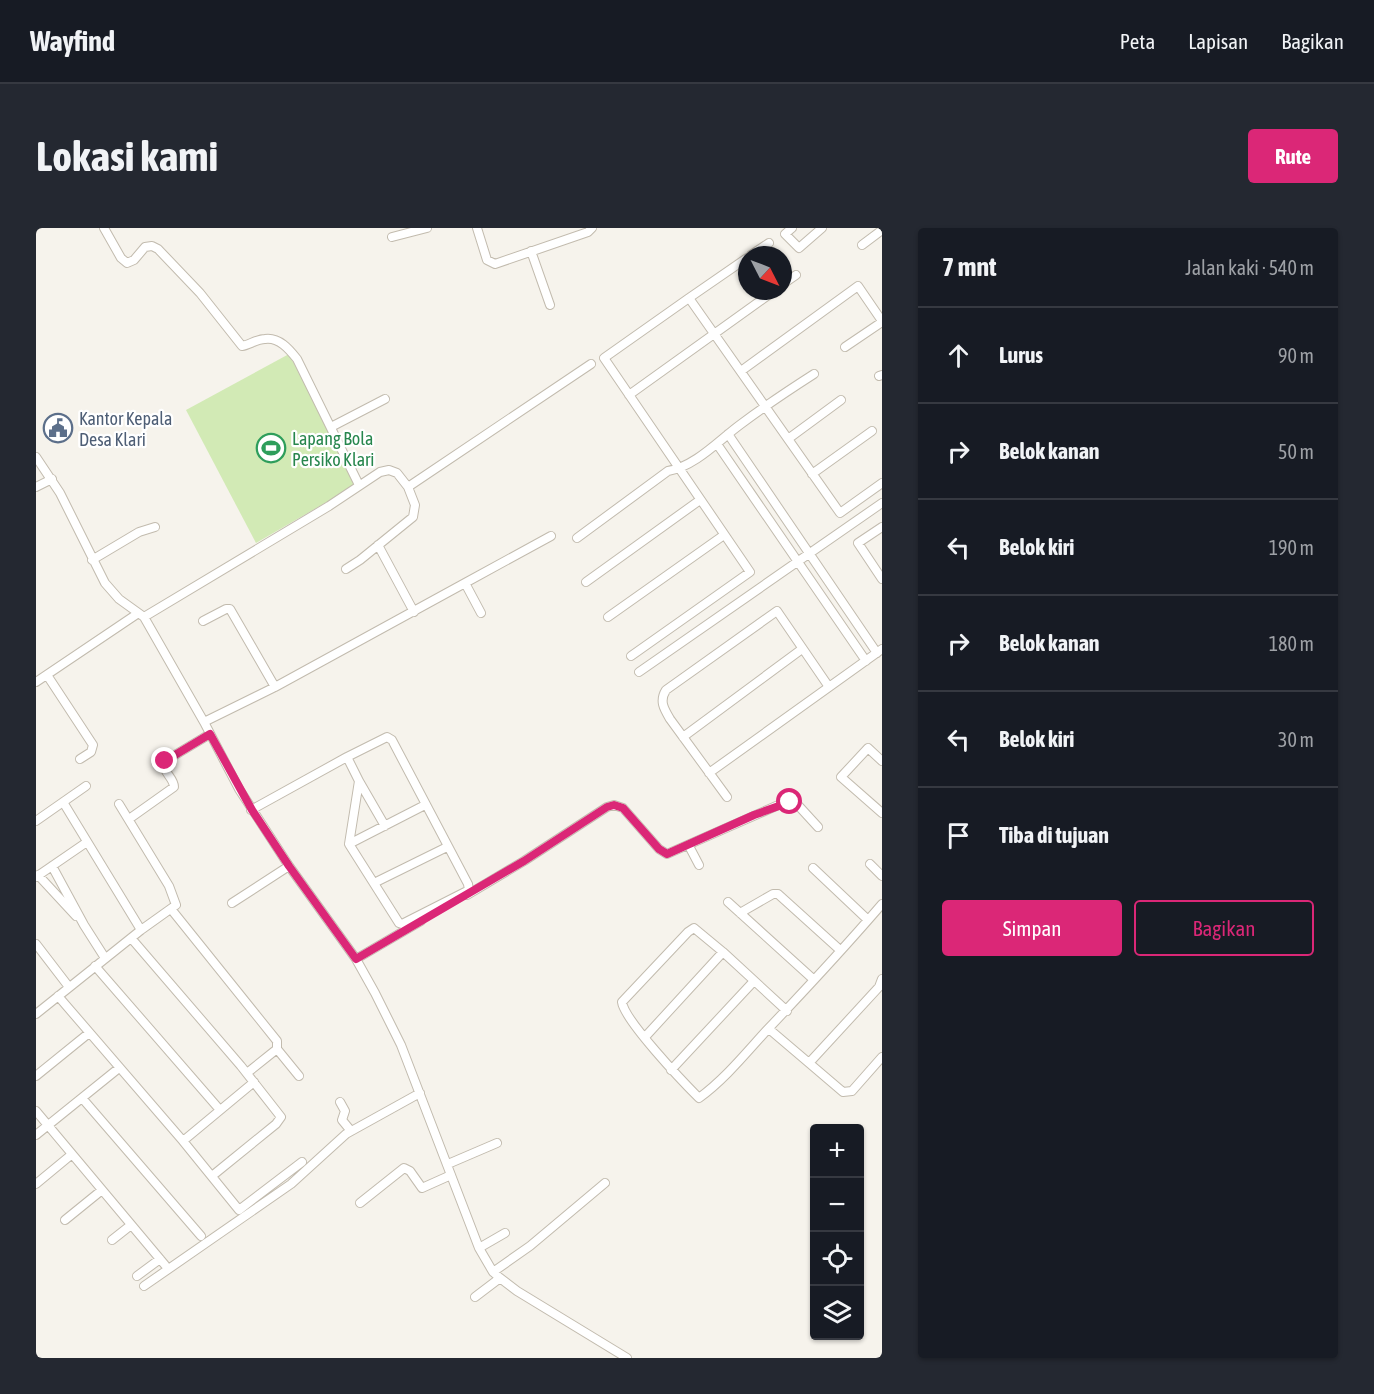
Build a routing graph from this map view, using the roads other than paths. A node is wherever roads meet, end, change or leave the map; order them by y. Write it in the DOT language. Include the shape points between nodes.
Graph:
graph roads {
  1 [pos="104,228"];
  2 [pos="427,228"];
  3 [pos="477,228"];
  4 [pos="592,228"];
  5 [pos="792,228"];
  6 [pos="822,228"];
  7 [pos="880,235"];
  8 [pos="392,237"];
  9 [pos="769,243"];
  10 [pos="862,245"];
  11 [pos="764,246"];
  12 [pos="531,252"];
  13 [pos="738,264"];
  14 [pos="796,275"];
  15 [pos="792,278"];
  16 [pos="689,298"];
  17 [pos="761,300"];
  18 [pos="550,305"];
  19 [pos="882,321"];
  20 [pos="714,333"];
  21 [pos="845,347"];
  22 [pos="591,364"];
  23 [pos="741,371"];
  24 [pos="814,374"];
  25 [pos="629,395"];
  26 [pos="385,399"];
  27 [pos="841,400"];
  28 [pos="765,406"];
  29 [pos="331,427"];
  30 [pos="872,431"];
  31 [pos="728,434"];
  32 [pos="788,439"];
  33 [pos="717,444"];
  34 [pos="36,457"];
  35 [pos="679,469"];
  36 [pos="812,474"];
  37 [pos="52,479"];
  38 [pos="882,483"];
  39 [pos="359,485"];
  40 [pos="36,487"];
  41 [pos="408,487"];
  42 [pos="700,500"];
  43 [pos="882,503"];
  44 [pos="155,527"];
  45 [pos="882,527"];
  46 [pos="724,535"];
  47 [pos="551,536"];
  48 [pos="577,538"];
  49 [pos="378,544"];
  50 [pos="809,554"];
  51 [pos="92,560"];
  52 [pos="798,561"];
  53 [pos="345,569"];
  54 [pos="882,579"];
  55 [pos="586,582"];
  56 [pos="465,583"];
  57 [pos="414,612"];
  58 [pos="481,613"];
  59 [pos="141,616"];
  60 [pos="608,617"];
  61 [pos="203,621"];
  62 [pos="802,649"];
  63 [pos="879,651"];
  64 [pos="631,656"];
  65 [pos="866,661"];
  66 [pos="639,672"];
  67 [pos="47,675"];
  68 [pos="36,682"];
  69 [pos="274,687"];
  70 [pos="829,687"];
  71 [pos="204,722"];
  72 [pos="210,734"];
  73 [pos="683,737"];
  74 [pos="347,757"];
  75 [pos="80,759"];
  76 [pos="882,761"];
  77 [pos="709,773"];
  78 [pos="359,781"];
  79 [pos="86,786"];
  80 [pos="727,797"];
  81 [pos="63,802"];
  82 [pos="119,804"];
  83 [pos="425,805"];
  84 [pos="252,810"];
  85 [pos="882,813"];
  86 [pos="129,819"];
  87 [pos="36,821"];
  88 [pos="385,826"];
  89 [pos="818,827"];
  90 [pos="87,842"];
  91 [pos="349,844"];
  92 [pos="688,846"];
  93 [pos="447,847"];
  94 [pos="870,864"];
  95 [pos="52,866"];
  96 [pos="289,866"];
  97 [pos="699,866"];
  98 [pos="813,868"];
  99 [pos="37,876"];
  100 [pos="882,876"];
  101 [pos="374,883"];
  102 [pos="470,891"];
  103 [pos="728,902"];
  104 [pos="232,903"];
  105 [pos="882,904"];
  106 [pos="171,909"];
  107 [pos="740,913"];
  108 [pos="868,920"];
  109 [pos="84,925"];
  110 [pos="141,930"];
  111 [pos="131,938"];
  112 [pos="36,944"];
  113 [pos="840,950"];
  114 [pos="723,952"];
  115 [pos="105,958"];
  116 [pos="356,959"];
  117 [pos="95,966"];
  118 [pos="813,980"];
  119 [pos="754,981"];
  120 [pos="881,985"];
  121 [pos="69,987"];
  122 [pos="58,996"];
  123 [pos="787,1011"];
  124 [pos="36,1014"];
  125 [pos="769,1029"];
  126 [pos="89,1033"];
  127 [pos="645,1037"];
  128 [pos="277,1049"];
  129 [pos="882,1058"];
  130 [pos="809,1063"];
  131 [pos="119,1068"];
  132 [pos="671,1070"];
  133 [pos="247,1073"];
  134 [pos="36,1076"];
  135 [pos="299,1076"];
  136 [pos="254,1082"];
  137 [pos="420,1093"];
  138 [pos="82,1098"];
  139 [pos="340,1102"];
  140 [pos="220,1110"];
  141 [pos="36,1111"];
  142 [pos="47,1125"];
  143 [pos="351,1131"];
  144 [pos="36,1135"];
  145 [pos="183,1141"];
  146 [pos="496,1143"];
  147 [pos="71,1155"];
  148 [pos="302,1162"];
  149 [pos="448,1164"];
  150 [pos="451,1175"];
  151 [pos="212,1176"];
  152 [pos="605,1183"];
  153 [pos="36,1184"];
  154 [pos="102,1190"];
  155 [pos="360,1203"];
  156 [pos="65,1220"];
  157 [pos="131,1225"];
  158 [pos="505,1233"];
  159 [pos="201,1236"];
  160 [pos="112,1240"];
  161 [pos="479,1248"];
  162 [pos="496,1275"];
  163 [pos="138,1276"];
  164 [pos="144,1286"];
  165 [pos="475,1297"];
  166 [pos="627,1358"];
  1 -- 29 [label="street" via="127,262 145,247 158,249 242,346 266,338 288,348 297,358"];
  2 -- 8 [label="street"];
  3 -- 12 [label="street" via="491,263"];
  4 -- 12 [label="street"];
  5 -- 6 [label="street" via="785,234 799,248"];
  7 -- 10 [label="street"];
  9 -- 11 [label="street"];
  12 -- 18 [label="street"];
  13 -- 16 [label="street"];
  14 -- 15 [label="street"];
  16 -- 20 [label="street"];
  16 -- 25 [label="street" via="604,358"];
  17 -- 20 [label="street"];
  19 -- 21 [label="street"];
  19 -- 23 [label="street" via="858,286"];
  20 -- 23 [label="street"];
  20 -- 25 [label="street"];
  22 -- 41 [label="street"];
  23 -- 28 [label="street"];
  24 -- 28 [label="street"];
  25 -- 35 [label="street"];
  26 -- 29 [label="street"];
  27 -- 32 [label="street"];
  28 -- 31 [label="street"];
  28 -- 32 [label="street"];
  29 -- 39 [label="street"];
  30 -- 36 [label="street"];
  31 -- 33 [label="street"];
  31 -- 50 [label="street"];
  32 -- 36 [label="street"];
  33 -- 35 [label="street"];
  33 -- 52 [label="street"];
  34 -- 37 [label="street"];
  35 -- 42 [label="street"];
  35 -- 48 [label="street" via="668,471"];
  36 -- 38 [label="street" via="840,513"];
  37 -- 40 [label="street"];
  37 -- 51 [label="street"];
  39 -- 41 [label="street" via="389,470 397,473"];
  39 -- 59 [label="street"];
  41 -- 49 [label="street" via="415,505 413,517"];
  42 -- 46 [label="street"];
  42 -- 55 [label="street"];
  43 -- 50 [label="street"];
  44 -- 51 [label="street"];
  45 -- 54 [label="street" via="858,543"];
  46 -- 60 [label="street"];
  46 -- 64 [label="street" via="750,572"];
  47 -- 56 [label="street"];
  49 -- 53 [label="street"];
  49 -- 57 [label="street"];
  50 -- 52 [label="street"];
  50 -- 63 [label="street"];
  51 -- 59 [label="street" via="105,583"];
  52 -- 65 [label="street"];
  52 -- 66 [label="street"];
  56 -- 57 [label="street"];
  56 -- 58 [label="street"];
  57 -- 69 [label="street"];
  59 -- 67 [label="street"];
  59 -- 71 [label="street"];
  61 -- 69 [label="street" via="230,609"];
  62 -- 70 [label="street"];
  62 -- 73 [label="street"];
  62 -- 73 [label="street" via="777,611 666,690 663,707"];
  63 -- 65 [label="street"];
  65 -- 70 [label="street"];
  67 -- 68 [label="street"];
  67 -- 75 [label="street" via="93,745 91,752"];
  69 -- 71 [label="street"];
  70 -- 77 [label="street"];
  71 -- 72 [label="street"];
  72 -- 84 [label="street"];
  72 -- 86 [label="street" via="165,761 174,787"];
  73 -- 77 [label="street"];
  74 -- 78 [label="street"];
  74 -- 83 [label="street" via="384,737 390,738"];
  74 -- 84 [label="street"];
  76 -- 85 [label="street" via="867,748 841,777"];
  77 -- 80 [label="street"];
  78 -- 88 [label="street"];
  78 -- 91 [label="street"];
  79 -- 81 [label="street"];
  81 -- 87 [label="street"];
  81 -- 90 [label="street"];
  82 -- 86 [label="street"];
  83 -- 88 [label="street"];
  83 -- 93 [label="street"];
  84 -- 96 [label="street"];
  86 -- 106 [label="street" via="175,898 176,905"];
  88 -- 91 [label="street"];
  89 -- 92 [label="street" via="796,803 783,803"];
  90 -- 95 [label="street"];
  90 -- 110 [label="street"];
  91 -- 101 [label="street"];
  92 -- 97 [label="street"];
  92 -- 102 [label="street" via="663,853 623,808 614,805"];
  93 -- 101 [label="street"];
  93 -- 102 [label="street"];
  94 -- 100 [label="street"];
  95 -- 99 [label="street"];
  95 -- 109 [label="street"];
  96 -- 104 [label="street"];
  96 -- 116 [label="street"];
  98 -- 108 [label="street"];
  99 -- 109 [label="street"];
  101 -- 102 [label="street" via="402,924"];
  102 -- 116 [label="street"];
  103 -- 107 [label="street"];
  105 -- 108 [label="street"];
  106 -- 110 [label="street"];
  106 -- 128 [label="street" via="277,1041"];
  107 -- 113 [label="street" via="778,894"];
  107 -- 118 [label="street"];
  108 -- 113 [label="street"];
  109 -- 115 [label="street"];
  110 -- 111 [label="street"];
  111 -- 115 [label="street"];
  111 -- 133 [label="street"];
  112 -- 121 [label="street"];
  113 -- 118 [label="street"];
  114 -- 119 [label="street"];
  114 -- 127 [label="street"];
  114 -- 127 [label="street" via="697,929 691,929 635,987 624,999 623,1007"];
  115 -- 117 [label="street"];
  116 -- 137 [label="street" via="401,1045"];
  117 -- 121 [label="street"];
  117 -- 140 [label="street"];
  118 -- 123 [label="street"];
  119 -- 123 [label="street"];
  119 -- 132 [label="street"];
  120 -- 130 [label="street"];
  121 -- 122 [label="street"];
  122 -- 124 [label="street"];
  122 -- 126 [label="street"];
  123 -- 125 [label="street"];
  125 -- 130 [label="street"];
  125 -- 132 [label="street" via="699,1098"];
  126 -- 131 [label="street"];
  126 -- 134 [label="street"];
  127 -- 132 [label="street"];
  128 -- 133 [label="street"];
  128 -- 135 [label="street"];
  129 -- 130 [label="street" via="852,1091 843,1092"];
  131 -- 138 [label="street"];
  131 -- 145 [label="street"];
  133 -- 136 [label="street"];
  136 -- 140 [label="street"];
  136 -- 151 [label="street" via="277,1110 280,1120"];
  137 -- 143 [label="street"];
  137 -- 149 [label="street"];
  138 -- 142 [label="street"];
  138 -- 159 [label="street"];
  139 -- 143 [label="street" via="345,1111 342,1120"];
  140 -- 145 [label="street"];
  141 -- 142 [label="street"];
  142 -- 144 [label="street"];
  142 -- 147 [label="street"];
  143 -- 164 [label="street" via="291,1184"];
  145 -- 151 [label="street"];
  146 -- 149 [label="street"];
  147 -- 153 [label="street"];
  147 -- 154 [label="street"];
  148 -- 151 [label="street" via="238,1210"];
  149 -- 150 [label="street"];
  150 -- 155 [label="street" via="422,1188 404,1168"];
  150 -- 161 [label="street"];
  152 -- 162 [label="street"];
  154 -- 156 [label="street"];
  154 -- 157 [label="street"];
  157 -- 160 [label="street"];
  157 -- 163 [label="street" via="162,1262"];
  158 -- 161 [label="street"];
  161 -- 162 [label="street"];
  162 -- 165 [label="street"];
  162 -- 166 [label="street" via="517,1292"];
}
